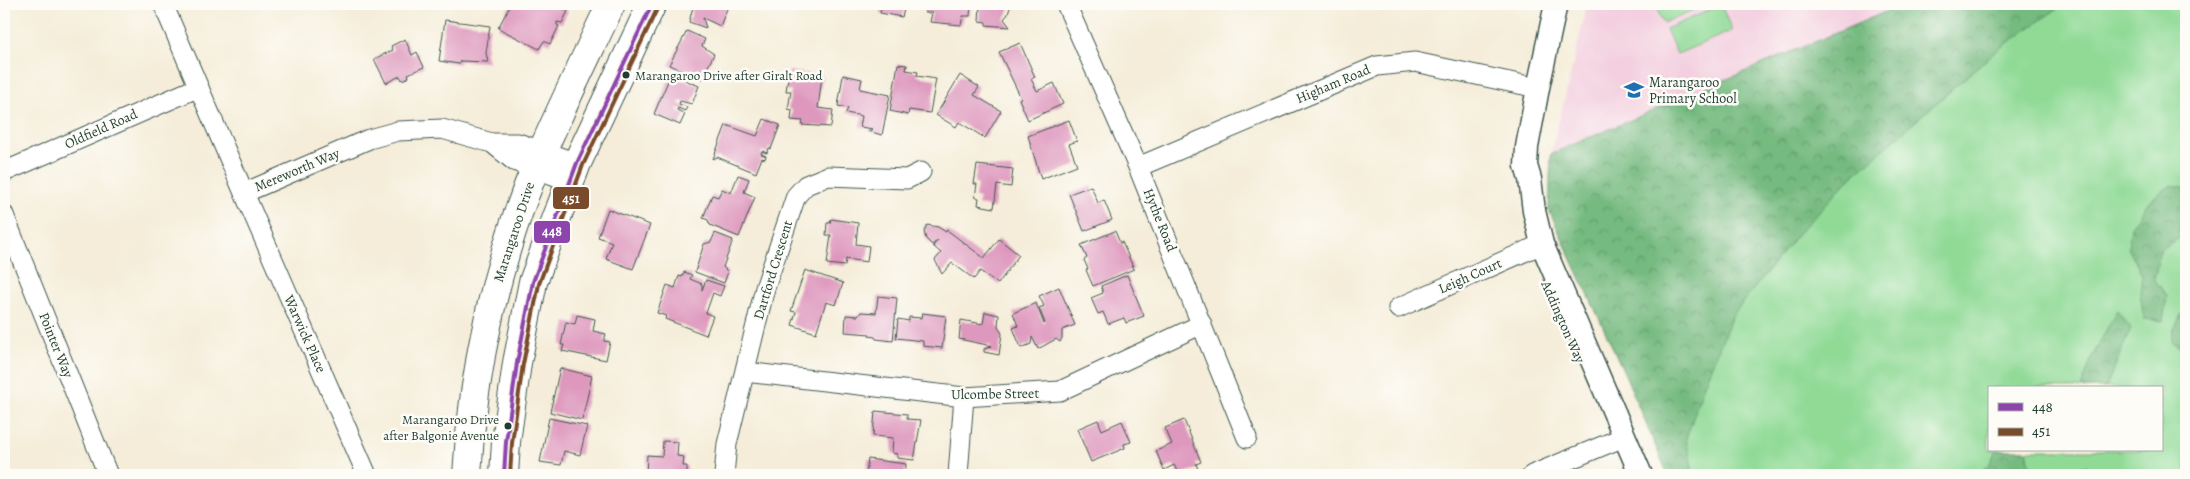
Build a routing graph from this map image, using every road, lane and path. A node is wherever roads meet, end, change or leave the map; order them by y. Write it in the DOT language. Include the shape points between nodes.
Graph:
graph roads {
  1 [pos="163,4"];
  2 [pos="611,4"];
  3 [pos="652,4"];
  4 [pos="1066,4"];
  5 [pos="1556,4"];
  6 [pos="199,87"];
  7 [pos="1538,88"];
  8 [pos="538,160"];
  9 [pos="1138,166"];
  10 [pos="4,172"];
  11 [pos="574,172"];
  12 [pos="922,172"];
  13 [pos="244,193"];
  14 [pos="4,215"];
  15 [pos="1536,247"];
  16 [pos="1398,308"];
  17 [pos="1202,324"];
  18 [pos="745,372"];
  19 [pos="964,397"];
  20 [pos="1247,438"];
  21 [pos="1619,439"];
  22 [pos="108,475"];
  23 [pos="367,475"];
  24 [pos="467,475"];
  25 [pos="504,475"];
  26 [pos="724,475"];
  27 [pos="958,475"];
  28 [pos="1532,475"];
  29 [pos="1629,475"];
  30 [pos="1641,475"];
  1 -- 6 [label="street, Mereworth Way"];
  2 -- 8 [label="main road, Marangaroo Drive"];
  3 -- 11 [label="main road"];
  4 -- 9 [label="street, Hythe Road"];
  5 -- 7 [label="street, Addington Way"];
  6 -- 10 [label="street, Oldfield Road"];
  6 -- 13 [label="street, Mereworth Way"];
  7 -- 9 [label="street, Higham Road" via="1415,62 1377,66"];
  7 -- 15 [label="street, Addington Way" via="1526,166"];
  8 -- 11 [label="street, Mereworth Way"];
  8 -- 13 [label="street, Mereworth Way" via="514,161 492,143 442,129 398,131 369,139"];
  8 -- 24 [label="main road, Marangaroo Drive" via="499,277 478,368"];
  9 -- 17 [label="street, Hythe Road"];
  11 -- 25 [label="main road" via="533,282 516,363"];
  12 -- 18 [label="street, Dartford Crescent" via="907,179 828,176 806,185 796,196 765,288"];
  13 -- 23 [label="street, Warwick Place"];
  14 -- 22 [label="street, Pointer Way"];
  15 -- 16 [label="street, Leigh Court"];
  15 -- 21 [label="street, Addington Way"];
  17 -- 19 [label="street, Ulcombe Street" via="1060,391"];
  17 -- 20 [label="street, Hythe Road"];
  18 -- 19 [label="street, Ulcombe Street"];
  18 -- 26 [label="street, Dartford Crescent" via="727,444"];
  19 -- 27 [label="street"];
  21 -- 28 [label="street"];
  21 -- 29 [label="street, Addington Way"];
  21 -- 30 [label="street, Addington Way"];
}
